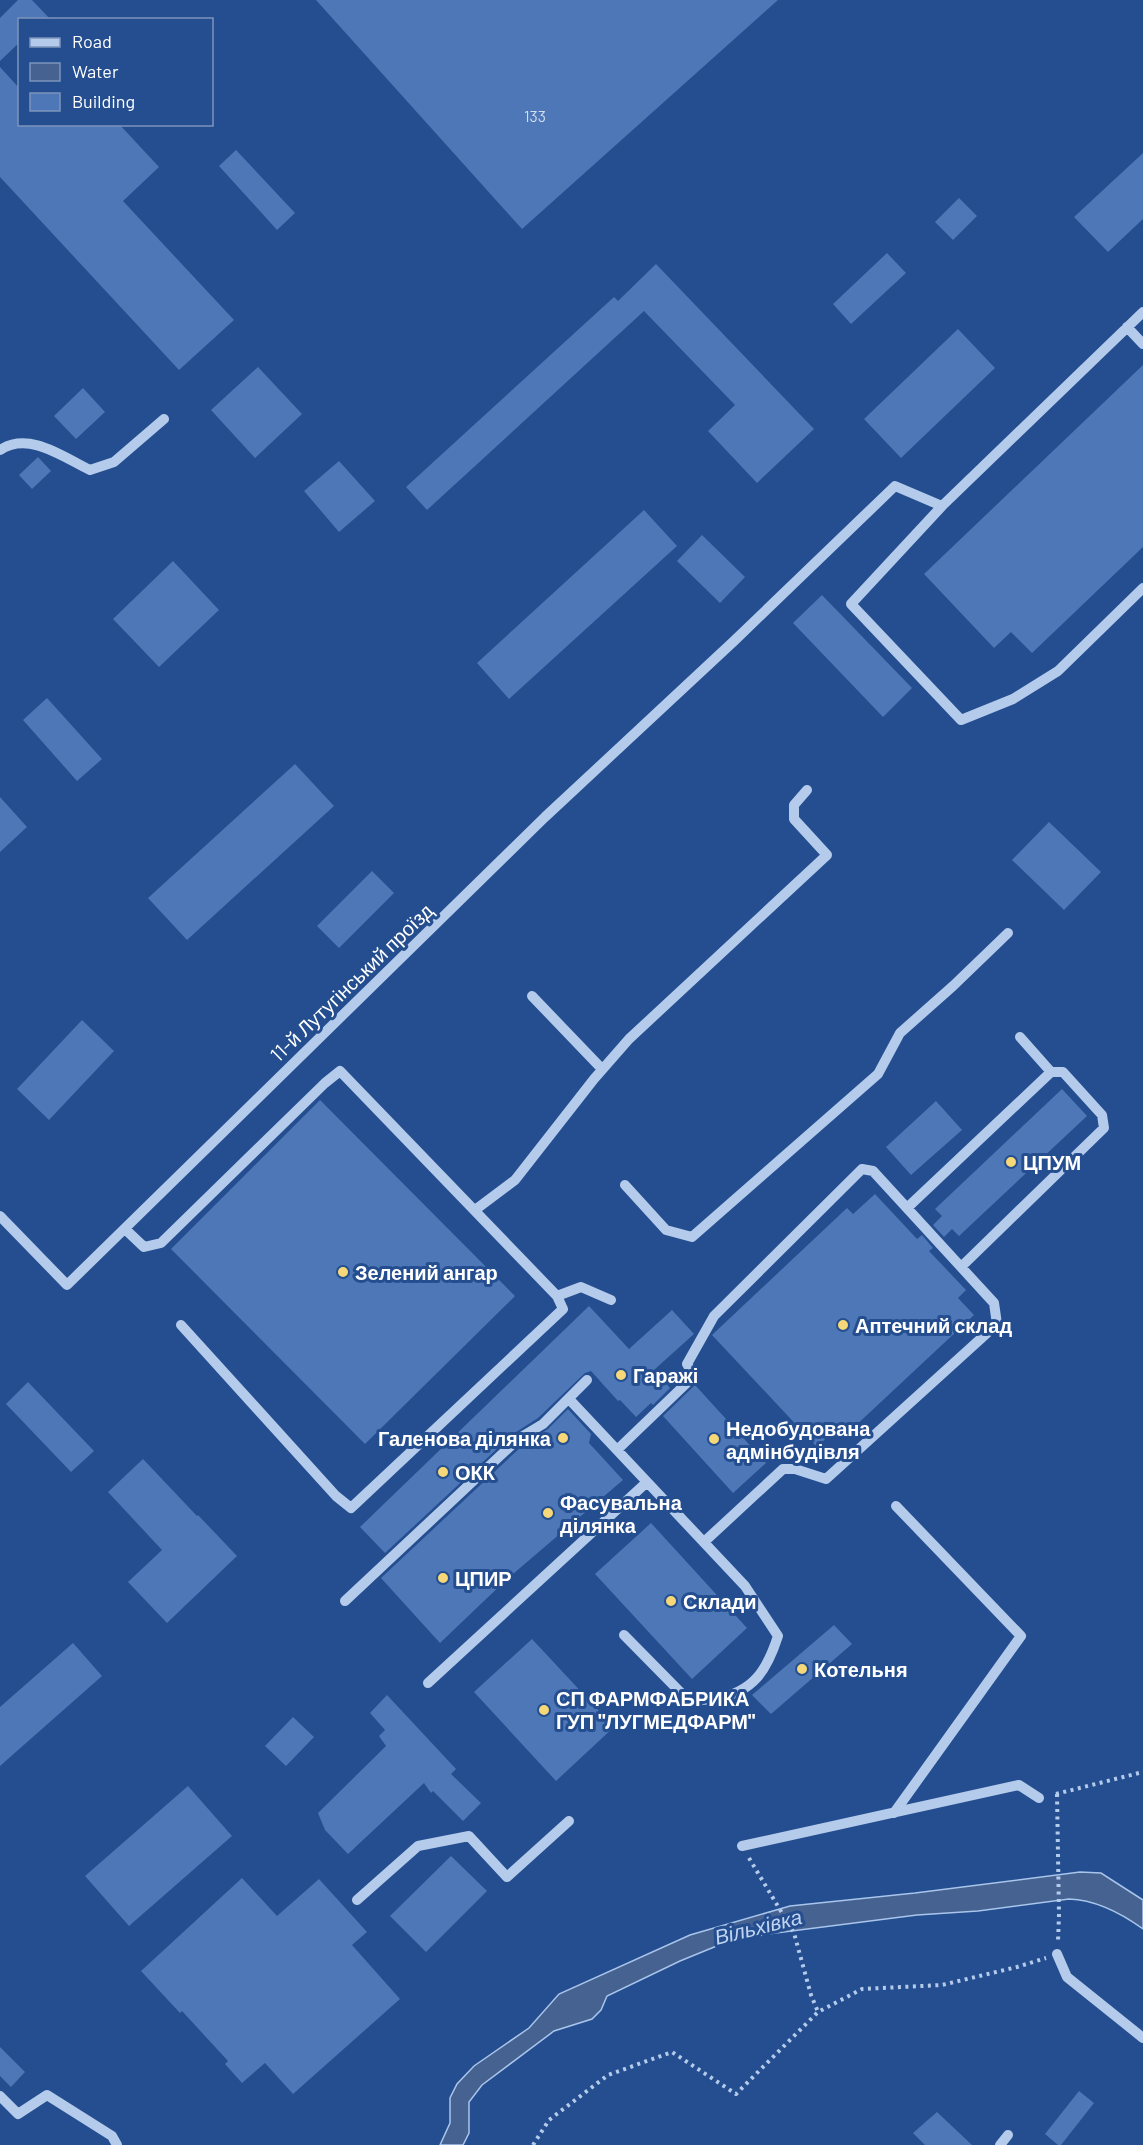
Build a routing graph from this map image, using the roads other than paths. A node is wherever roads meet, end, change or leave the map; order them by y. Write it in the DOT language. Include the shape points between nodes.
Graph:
graph roads {
  1 [pos="1143,312"];
  2 [pos="1127,327"];
  3 [pos="1143,344"];
  4 [pos="164,419"];
  5 [pos="0,450"];
  6 [pos="942,506"];
  7 [pos="1143,588"];
  8 [pos="807,790"];
  9 [pos="1008,933"];
  10 [pos="532,996"];
  11 [pos="1020,1037"];
  12 [pos="602,1070"];
  13 [pos="1051,1072"];
  14 [pos="625,1185"];
  15 [pos="907,1208"];
  16 [pos="475,1210"];
  17 [pos="0,1216"];
  18 [pos="124,1229"];
  19 [pos="961,1267"];
  20 [pos="557,1296"];
  21 [pos="611,1300"];
  22 [pos="181,1325"];
  23 [pos="587,1380"];
  24 [pos="569,1399"];
  25 [pos="617,1450"];
  26 [pos="647,1482"];
  27 [pos="896,1506"];
  28 [pos="704,1542"];
  29 [pos="345,1601"];
  30 [pos="624,1635"];
  31 [pos="428,1683"];
  32 [pos="1039,1798"];
  33 [pos="894,1813"];
  34 [pos="568,1821"];
  35 [pos="742,1846"];
  36 [pos="357,1900"];
  37 [pos="1057,1954"];
  38 [pos="1143,2038"];
  39 [pos="0,2096"];
  40 [pos="1008,2135"];
  41 [pos="117,2145"];
  42 [pos="1000,2145"];
  1 -- 2 [label="street"];
  2 -- 3 [label="street"];
  2 -- 6 [label="street"];
  4 -- 5 [label="street" via="114,462 90,470 38,444 23,443"];
  6 -- 7 [label="street" via="852,604 961,720 1013,699 1058,671"];
  6 -- 18 [label="street, 11-й Лутугінський проїзд" via="895,486 545,817"];
  8 -- 12 [label="street" via="794,805 794,819 827,855 629,1039"];
  9 -- 14 [label="street" via="900,1033 878,1074 692,1237 666,1230"];
  10 -- 12 [label="street"];
  11 -- 13 [label="street"];
  12 -- 16 [label="street" via="515,1180"];
  13 -- 15 [label="street"];
  13 -- 19 [label="street" via="1063,1072 1102,1115 1104,1128"];
  15 -- 19 [label="street"];
  15 -- 25 [label="street" via="873,1172 862,1169 714,1316 687,1364 694,1376"];
  16 -- 18 [label="street" via="340,1071 161,1243 144,1247"];
  16 -- 20 [label="street"];
  17 -- 18 [label="street, 11-й Лутугінський проїзд" via="67,1285"];
  19 -- 28 [label="street" via="994,1303 998,1324 826,1479 783,1469"];
  20 -- 21 [label="street" via="581,1287"];
  20 -- 22 [label="street" via="563,1309 351,1508"];
  23 -- 24 [label="street"];
  24 -- 25 [label="street"];
  24 -- 29 [label="street" via="543,1424 518,1439"];
  25 -- 26 [label="street"];
  26 -- 28 [label="street"];
  26 -- 31 [label="street"];
  27 -- 33 [label="street" via="1021,1636"];
  28 -- 30 [label="street" via="745,1586 778,1636 770,1661 748,1688 715,1699 687,1699"];
  32 -- 33 [label="street" via="1019,1785"];
  33 -- 35 [label="street"];
  34 -- 36 [label="street" via="507,1877 469,1836 418,1846"];
  37 -- 38 [label="street" via="1067,1977"];
  39 -- 41 [label="street" via="18,2114 47,2095 112,2136"];
  40 -- 42 [label="street"];
}
